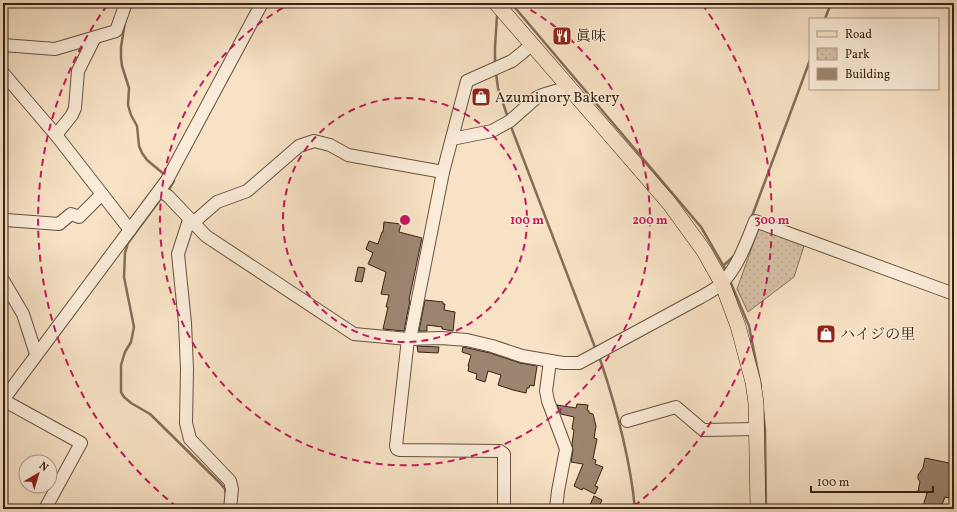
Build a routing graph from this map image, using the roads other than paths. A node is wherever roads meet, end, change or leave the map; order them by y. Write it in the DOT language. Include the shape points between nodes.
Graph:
graph roads {
  1 [pos="126,3"];
  2 [pos="262,3"];
  3 [pos="496,3"];
  4 [pos="94,39"];
  5 [pos="532,44"];
  6 [pos="3,45"];
  7 [pos="3,73"];
  8 [pos="569,86"];
  9 [pos="56,135"];
  10 [pos="452,139"];
  11 [pos="443,172"];
  12 [pos="163,193"];
  13 [pos="102,194"];
  14 [pos="191,221"];
  15 [pos="3,223"];
  16 [pos="130,230"];
  17 [pos="3,280"];
  18 [pos="722,283"];
  19 [pos="954,294"];
  20 [pos="408,339"];
  21 [pos="36,354"];
  22 [pos="550,361"];
  23 [pos="3,400"];
  24 [pos="627,421"];
  25 [pos="757,429"];
  26 [pos="45,509"];
  27 [pos="230,509"];
  28 [pos="504,509"];
  29 [pos="556,509"];
  30 [pos="758,509"];
  1 -- 4 [label="street" via="116,31"];
  2 -- 12 [label="street"];
  3 -- 5 [label="main road"];
  4 -- 6 [label="street" via="55,49"];
  4 -- 9 [label="street" via="78,71 75,108"];
  5 -- 8 [label="main road"];
  5 -- 10 [label="street" via="518,57 466,81"];
  7 -- 9 [label="street"];
  8 -- 10 [label="street" via="536,98 509,121 492,131"];
  8 -- 18 [label="main road" via="670,204 704,251"];
  9 -- 13 [label="street"];
  10 -- 11 [label="street"];
  11 -- 14 [label="street" via="348,155 330,145 314,141 300,146 247,191 217,202"];
  11 -- 20 [label="street"];
  12 -- 14 [label="street"];
  12 -- 16 [label="street"];
  13 -- 15 [label="street" via="79,217 70,214 59,224 6,220"];
  13 -- 16 [label="street"];
  14 -- 20 [label="street" via="206,236 354,334"];
  14 -- 27 [label="street" via="178,254 185,323 186,423 190,439 230,481"];
  16 -- 21 [label="street"];
  17 -- 21 [label="street" via="23,314"];
  18 -- 19 [label="street" via="741,256 755,220"];
  18 -- 22 [label="street" via="579,363"];
  18 -- 25 [label="main road" via="748,360 756,403"];
  20 -- 22 [label="street" via="467,340 517,355"];
  20 -- 28 [label="street" via="397,449 500,451 504,454"];
  21 -- 23 [label="street"];
  22 -- 29 [label="street" via="546,391 566,449"];
  23 -- 26 [label="street" via="81,442"];
  24 -- 25 [label="street" via="676,407 704,430"];
  25 -- 30 [label="main road"];
}
